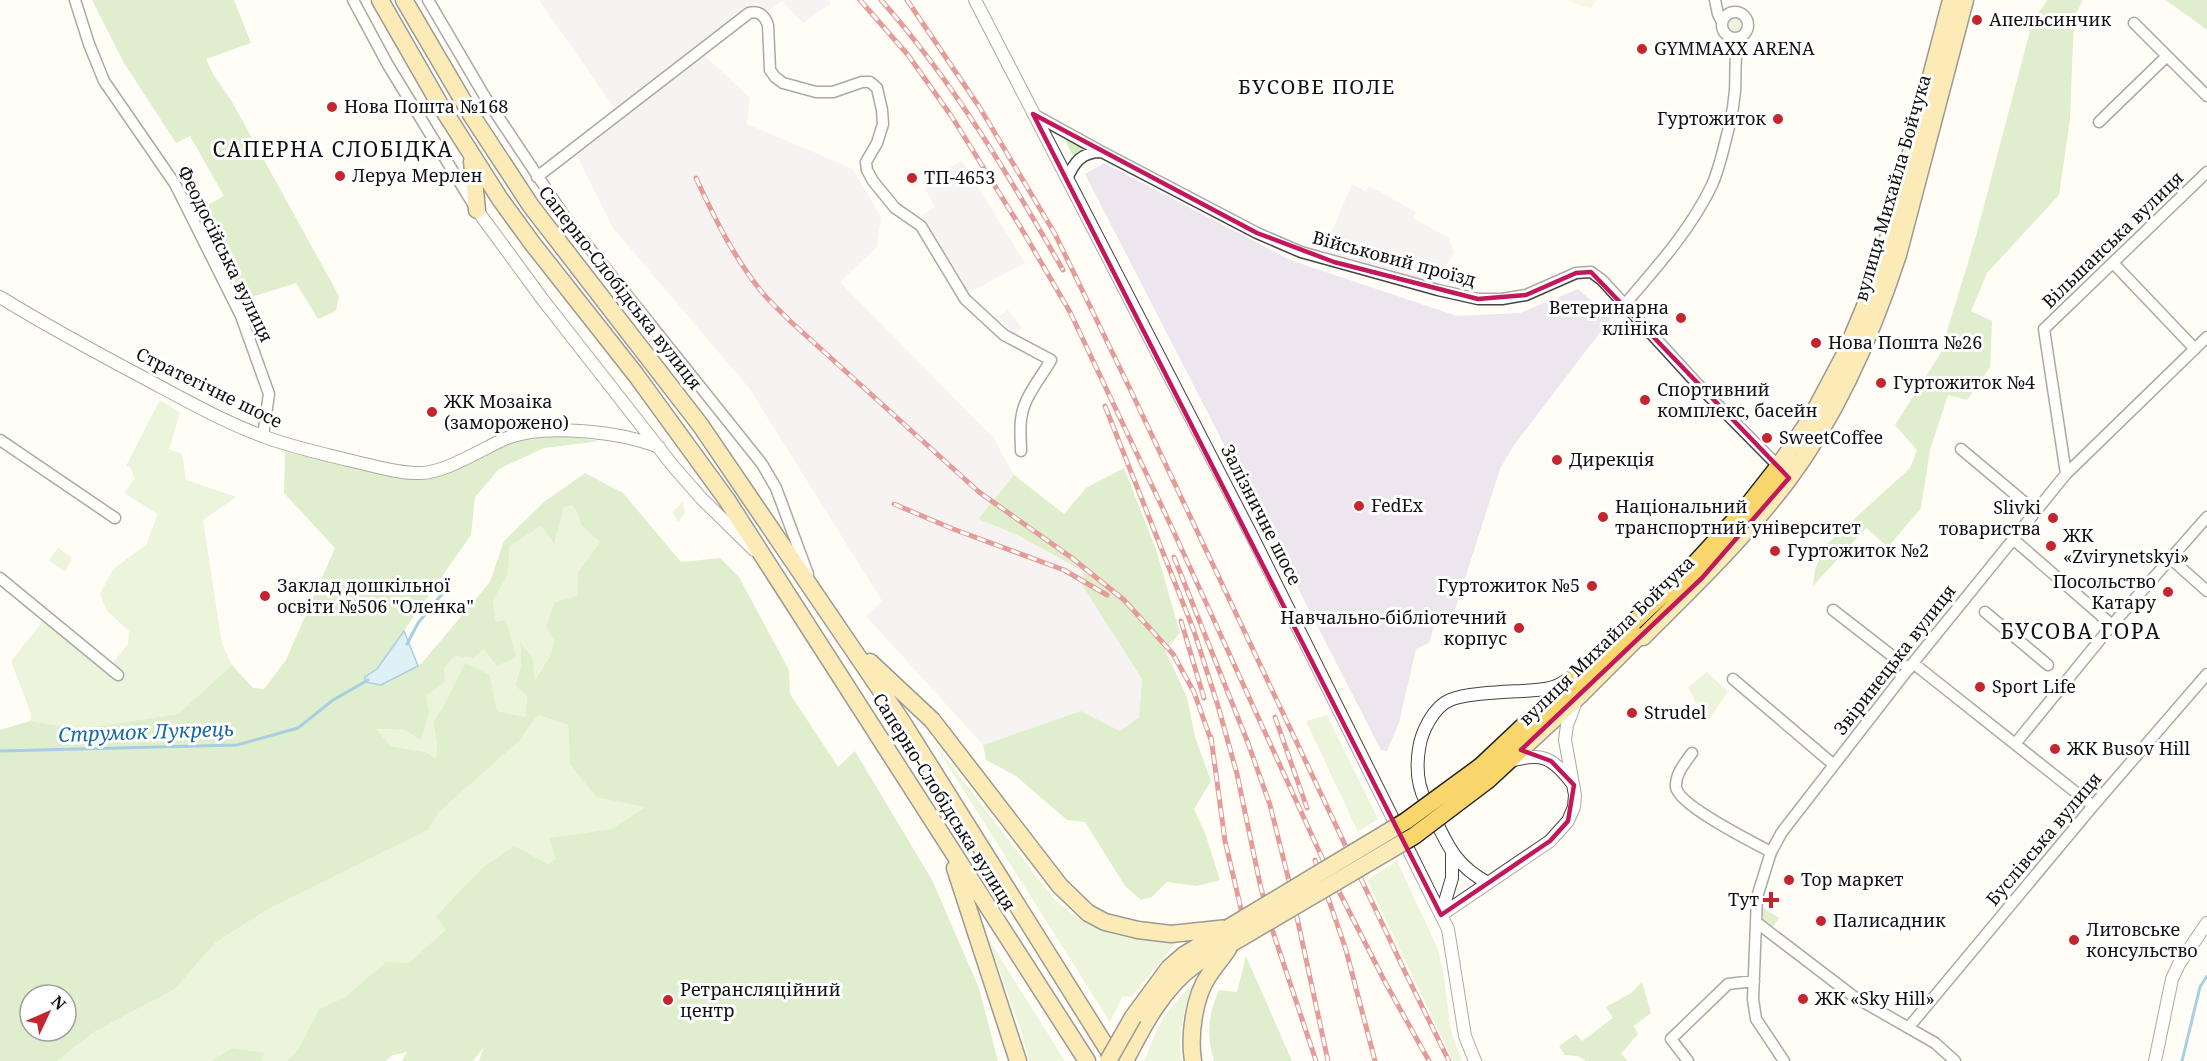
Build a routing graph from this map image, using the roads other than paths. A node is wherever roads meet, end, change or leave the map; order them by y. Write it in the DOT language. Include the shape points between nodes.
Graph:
graph roads {
  1 [pos="75,0"];
  2 [pos="352,0"];
  3 [pos="380,0"];
  4 [pos="404,0"];
  5 [pos="428,0"];
  6 [pos="975,0"];
  7 [pos="1716,0"];
  8 [pos="1951,0"];
  9 [pos="1965,0"];
  10 [pos="1726,18"];
  11 [pos="2134,23"];
  12 [pos="1727,36"];
  13 [pos="1740,37"];
  14 [pos="2167,56"];
  15 [pos="1736,64"];
  16 [pos="2207,96"];
  17 [pos="1033,114"];
  18 [pos="2099,122"];
  19 [pos="1102,152"];
  20 [pos="472,157"];
  21 [pos="2207,172"];
  22 [pos="537,177"];
  23 [pos="1067,179"];
  24 [pos="477,210"];
  25 [pos="2114,264"];
  26 [pos="0,297"];
  27 [pos="1625,304"];
  28 [pos="2207,337"];
  29 [pos="2195,349"];
  30 [pos="263,436"];
  31 [pos="0,440"];
  32 [pos="659,447"];
  33 [pos="1961,449"];
  34 [pos="1021,452"];
  35 [pos="1784,472"];
  36 [pos="2066,474"];
  37 [pos="2036,511"];
  38 [pos="2207,517"];
  39 [pos="115,518"];
  40 [pos="2013,539"];
  41 [pos="2171,559"];
  42 [pos="769,564"];
  43 [pos="1,581"];
  44 [pos="2207,591"];
  45 [pos="815,594"];
  46 [pos="1833,610"];
  47 [pos="1985,612"];
  48 [pos="2112,625"];
  49 [pos="838,628"];
  50 [pos="1598,657"];
  51 [pos="2048,665"];
  52 [pos="1911,666"];
  53 [pos="2207,674"];
  54 [pos="118,675"];
  55 [pos="1732,679"];
  56 [pos="1580,695"];
  57 [pos="2015,744"];
  58 [pos="1692,753"];
  59 [pos="1509,761"];
  60 [pos="1834,765"];
  61 [pos="1484,773"];
  62 [pos="1574,785"];
  63 [pos="2093,806"];
  64 [pos="948,845"];
  65 [pos="1771,852"];
  66 [pos="1452,854"];
  67 [pos="1488,883"];
  68 [pos="1442,915"];
  69 [pos="1756,922"];
  70 [pos="2207,923"];
  71 [pos="1230,936"];
  72 [pos="1754,981"];
  73 [pos="1087,1016"];
  74 [pos="1138,1023"];
  75 [pos="1909,1027"];
  76 [pos="1192,1056"];
  77 [pos="1086,1059"];
  78 [pos="1018,1061"];
  79 [pos="1108,1061"];
  80 [pos="1115,1061"];
  81 [pos="1124,1061"];
  82 [pos="1475,1061"];
  83 [pos="1688,1061"];
  84 [pos="1784,1061"];
  85 [pos="1955,1061"];
  86 [pos="2155,1061"];
  1 -- 30 [label="street, Феодосійська вулиця" via="104,81 176,184 244,325 269,394"];
  2 -- 24 [label="street, Саперно-Слобідська вулиця"];
  3 -- 20 [label="main road, Саперно-Слобідська вулиця"];
  4 -- 45 [label="main road, Саперно-Слобідська вулиця" via="459,96 531,206 701,426"];
  5 -- 22 [label="street, Саперно-Слобідська вулиця"];
  6 -- 17 [label="street, Залізничне шосе"];
  7 -- 10 [label="street"];
  8 -- 35 [label="main road, вулиця Михайла Бойчука" via="1892,225 1866,306"];
  9 -- 35 [label="main road, вулиця Михайла Бойчука" via="1898,255 1879,310 1823,425"];
  10 -- 12 [label="street" via="1722,28"];
  10 -- 13 [label="street" via="1737,12 1747,20 1748,28"];
  11 -- 14 [label="street"];
  12 -- 13 [label="street"];
  12 -- 15 [label="street"];
  13 -- 15 [label="street"];
  14 -- 16 [label="street"];
  14 -- 18 [label="street"];
  15 -- 27 [label="street" via="1730,124 1712,184 1693,218"];
  17 -- 19 [label="street, Військовий проїзд"];
  17 -- 23 [label="street, Залізничне шосе"];
  19 -- 23 [label="street" via="1083,155"];
  19 -- 27 [label="street, Військовий проїзд" via="1301,252 1478,299 1526,295 1576,273 1591,272"];
  20 -- 24 [label="main road"];
  20 -- 42 [label="main road, Саперно-Слобідська вулиця" via="532,243 678,431"];
  21 -- 25 [label="street, Вільшанська вулиця"];
  22 -- 34 [label="street" via="749,14 760,14 768,25 770,70 783,83 816,92 833,92 862,82 877,88 883,124 866,162 873,181 895,208 921,226 965,299 1004,335 1051,360 1023,408"];
  22 -- 45 [label="street, Саперно-Слобідська вулиця" via="612,278 762,464 776,488"];
  23 -- 68 [label="street, Залізничне шосе"];
  24 -- 32 [label="street, Саперно-Слобідська вулиця" via="549,309"];
  25 -- 29 [label="street"];
  25 -- 36 [label="street, Вільшанська вулиця" via="2044,329"];
  26 -- 30 [label="street, Стратегічне шосе" via="182,398"];
  27 -- 35 [label="street, Військовий проїзд"];
  28 -- 29 [label="street, Звіринецька вулиця"];
  29 -- 36 [label="street, Звіринецька вулиця"];
  30 -- 32 [label="street, Стратегічне шосе" via="380,468 420,473 440,469 509,437 551,430 599,434"];
  31 -- 39 [label="street"];
  32 -- 42 [label="street, Саперно-Слобідська вулиця" via="701,498"];
  33 -- 37 [label="street"];
  35 -- 50 [label="main road, вулиця Михайла Бойчука"];
  35 -- 56 [label="main road, вулиця Михайла Бойчука" via="1755,521 1721,559"];
  36 -- 37 [label="street, Звіринецька вулиця"];
  37 -- 40 [label="street, Звіринецька вулиця"];
  38 -- 41 [label="street"];
  40 -- 48 [label="street"];
  40 -- 52 [label="street, Звіринецька вулиця"];
  41 -- 44 [label="street"];
  41 -- 48 [label="street"];
  42 -- 64 [label="main road, Саперно-Слобідська вулиця"];
  43 -- 54 [label="street"];
  45 -- 49 [label="main road, Саперно-Слобідська вулиця"];
  46 -- 52 [label="street"];
  47 -- 51 [label="street"];
  48 -- 57 [label="street"];
  49 -- 71 [label="main road" via="932,720 1060,886 1088,913 1105,922 1138,930"];
  49 -- 73 [label="main road, Саперно-Слобідська вулиця" via="901,720"];
  50 -- 61 [label="main road, вулиця Михайла Бойчука"];
  50 -- 66 [label="street" via="1554,687 1448,700 1431,720 1420,744 1420,792"];
  52 -- 57 [label="street"];
  52 -- 60 [label="street, Звіринецька вулиця"];
  53 -- 63 [label="street, Буслівська вулиця"];
  55 -- 60 [label="street"];
  56 -- 59 [label="main road, вулиця Михайла Бойчука"];
  56 -- 62 [label="street" via="1570,713 1565,740"];
  57 -- 63 [label="street"];
  58 -- 65 [label="street" via="1679,772 1679,794 1715,821"];
  59 -- 61 [label="main road, вулиця Михайла Бойчука"];
  59 -- 62 [label="street" via="1530,756 1551,761"];
  60 -- 65 [label="street, Звіринецька вулиця"];
  61 -- 71 [label="main road, вулиця Михайла Бойчука, bridge" via="1414,836"];
  62 -- 67 [label="street" via="1574,807 1560,832"];
  63 -- 75 [label="street, Буслівська вулиця"];
  64 -- 77 [label="main road, Саперно-Слобідська вулиця"];
  64 -- 78 [label="main road"];
  65 -- 69 [label="street, Звіринецька вулиця" via="1757,897"];
  66 -- 67 [label="street"];
  66 -- 68 [label="street" via="1452,878"];
  67 -- 68 [label="street"];
  68 -- 82 [label="street, Залізничне шосе" via="1452,941 1465,1036"];
  69 -- 72 [label="street, Звіринецька вулиця"];
  69 -- 75 [label="street" via="1853,996"];
  70 -- 86 [label="street" via="2172,979"];
  71 -- 74 [label="main road, вулиця Михайла Бойчука" via="1191,951 1169,968"];
  71 -- 76 [label="main road" via="1199,998 1192,1029"];
  72 -- 83 [label="street" via="1728,984 1671,1039"];
  72 -- 84 [label="street, Звіринецька вулиця" via="1756,1019"];
  73 -- 80 [label="main road, Саперно-Слобідська вулиця"];
  73 -- 81 [label="main road"];
  74 -- 79 [label="main road, вулиця Михайла Бойчука, bridge"];
  74 -- 81 [label="main road, вулиця Михайла Бойчука"];
  75 -- 85 [label="street" via="1935,1042"];
}
